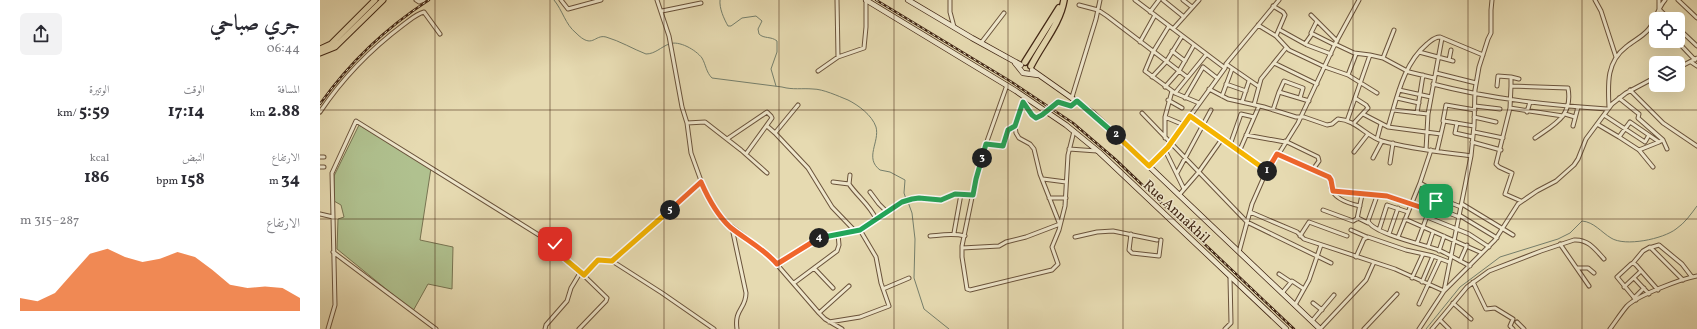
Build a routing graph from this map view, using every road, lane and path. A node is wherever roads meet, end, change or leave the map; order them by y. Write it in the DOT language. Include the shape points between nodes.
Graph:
graph roads {
  1 [pos="375,0"];
  2 [pos="382,0"];
  3 [pos="416,0"];
  4 [pos="424,0"];
  5 [pos="561,0"];
  6 [pos="601,0"];
  7 [pos="658,0"];
  8 [pos="837,0"];
  9 [pos="866,0"];
  10 [pos="908,0"];
  11 [pos="950,0"];
  12 [pos="1061,0"];
  13 [pos="1064,0"];
  14 [pos="1100,0"];
  15 [pos="1135,0"];
  16 [pos="1159,0"];
  17 [pos="1163,0"];
  18 [pos="1183,0"];
  19 [pos="1199,0"];
  20 [pos="1279,0"];
  21 [pos="1359,0"];
  22 [pos="1492,0"];
  23 [pos="1595,0"];
  24 [pos="1659,0"];
  25 [pos="1665,0"];
  26 [pos="1678,0"];
  27 [pos="595,1"];
  28 [pos="701,3"];
  29 [pos="1080,5"];
  30 [pos="1274,6"];
  31 [pos="1192,7"];
  32 [pos="1659,9"];
  33 [pos="1098,10"];
  34 [pos="662,11"];
  35 [pos="1150,12"];
  36 [pos="1658,12"];
  37 [pos="1662,12"];
  38 [pos="1004,13"];
  39 [pos="1155,15"];
  40 [pos="1311,15"];
  41 [pos="1184,17"];
  42 [pos="1697,18"];
  43 [pos="1317,21"];
  44 [pos="1258,25"];
  45 [pos="1169,26"];
  46 [pos="954,27"];
  47 [pos="1649,28"];
  48 [pos="1173,29"];
  49 [pos="1280,30"];
  50 [pos="1394,30"];
  51 [pos="440,34"];
  52 [pos="1312,34"];
  53 [pos="1685,35"];
  54 [pos="1182,36"];
  55 [pos="1276,36"];
  56 [pos="1442,38"];
  57 [pos="1140,42"];
  58 [pos="981,43"];
  59 [pos="1305,44"];
  60 [pos="1336,44"];
  61 [pos="1194,45"];
  62 [pos="1697,46"];
  63 [pos="1286,48"];
  64 [pos="1684,48"];
  65 [pos="320,49"];
  66 [pos="1452,50"];
  67 [pos="1172,51"];
  68 [pos="1153,52"];
  69 [pos="1420,52"];
  70 [pos="320,53"];
  71 [pos="1331,54"];
  72 [pos="1356,54"];
  73 [pos="1206,55"];
  74 [pos="1370,55"];
  75 [pos="1483,55"];
  76 [pos="1438,57"];
  77 [pos="1616,57"];
  78 [pos="838,58"];
  79 [pos="1382,58"];
  80 [pos="1696,59"];
  81 [pos="1185,61"];
  82 [pos="1166,62"];
  83 [pos="1691,62"];
  84 [pos="1274,63"];
  85 [pos="1198,64"];
  86 [pos="1022,65"];
  87 [pos="1685,65"];
  88 [pos="1225,66"];
  89 [pos="1697,66"];
  90 [pos="1203,67"];
  91 [pos="1325,67"];
  92 [pos="1032,68"];
  93 [pos="1232,69"];
  94 [pos="1406,70"];
  95 [pos="818,71"];
  96 [pos="1179,72"];
  97 [pos="1436,73"];
  98 [pos="1028,74"];
  99 [pos="1038,75"];
  100 [pos="1348,75"];
  101 [pos="1423,75"];
  102 [pos="1188,76"];
  103 [pos="1152,77"];
  104 [pos="1511,77"];
  105 [pos="1217,78"];
  106 [pos="1434,78"];
  107 [pos="1519,78"];
  108 [pos="1197,79"];
  109 [pos="1649,80"];
  110 [pos="1249,81"];
  111 [pos="1476,83"];
  112 [pos="1226,84"];
  113 [pos="1317,84"];
  114 [pos="1360,84"];
  115 [pos="1433,84"];
  116 [pos="1007,86"];
  117 [pos="1258,86"];
  118 [pos="1497,86"];
  119 [pos="1511,86"];
  120 [pos="1165,87"];
  121 [pos="1209,89"];
  122 [pos="1246,90"];
  123 [pos="1399,90"];
  124 [pos="1630,90"];
  125 [pos="1173,92"];
  126 [pos="1279,92"];
  127 [pos="1377,93"];
  128 [pos="1420,95"];
  129 [pos="1475,95"];
  130 [pos="1222,96"];
  131 [pos="1025,97"];
  132 [pos="1072,97"];
  133 [pos="1431,97"];
  134 [pos="1185,98"];
  135 [pos="1300,98"];
  136 [pos="1355,98"];
  137 [pos="1397,98"];
  138 [pos="1510,98"];
  139 [pos="1619,98"];
  140 [pos="1168,100"];
  141 [pos="1077,101"];
  142 [pos="1309,101"];
  143 [pos="1023,102"];
  144 [pos="1242,102"];
  145 [pos="1530,102"];
  146 [pos="1199,103"];
  147 [pos="1419,103"];
  148 [pos="798,105"];
  149 [pos="1254,105"];
  150 [pos="1259,106"];
  151 [pos="1475,106"];
  152 [pos="1567,106"];
  153 [pos="1578,107"];
  154 [pos="1182,108"];
  155 [pos="1500,108"];
  156 [pos="1510,108"];
  157 [pos="1608,108"];
  158 [pos="1211,110"];
  159 [pos="1273,110"];
  160 [pos="1393,110"];
  161 [pos="1475,110"];
  162 [pos="320,112"];
  163 [pos="1527,112"];
  164 [pos="1142,113"];
  165 [pos="1417,113"];
  166 [pos="1363,114"];
  167 [pos="1428,114"];
  168 [pos="1564,115"];
  169 [pos="1604,115"];
  170 [pos="1190,116"];
  171 [pos="1165,117"];
  172 [pos="1254,117"];
  173 [pos="1301,117"];
  174 [pos="1474,117"];
  175 [pos="1575,117"];
  176 [pos="1347,121"];
  177 [pos="1443,121"];
  178 [pos="1496,122"];
  179 [pos="688,123"];
  180 [pos="1457,123"];
  181 [pos="1353,124"];
  182 [pos="1381,124"];
  183 [pos="1597,124"];
  184 [pos="1184,125"];
  185 [pos="1203,125"];
  186 [pos="767,126"];
  187 [pos="1015,126"];
  188 [pos="1388,126"];
  189 [pos="1474,126"];
  190 [pos="1573,126"];
  191 [pos="1625,128"];
  192 [pos="1074,131"];
  193 [pos="1426,132"];
  194 [pos="1474,132"];
  195 [pos="775,133"];
  196 [pos="1368,134"];
  197 [pos="1440,134"];
  198 [pos="1246,135"];
  199 [pos="1649,135"];
  200 [pos="1473,137"];
  201 [pos="1619,137"];
  202 [pos="1165,138"];
  203 [pos="1503,138"];
  204 [pos="1535,138"];
  205 [pos="727,139"];
  206 [pos="1222,139"];
  207 [pos="1377,139"];
  208 [pos="1663,140"];
  209 [pos="1382,141"];
  210 [pos="1285,142"];
  211 [pos="1472,142"];
  212 [pos="1645,142"];
  213 [pos="1659,142"];
  214 [pos="1393,143"];
  215 [pos="986,144"];
  216 [pos="1170,144"];
  217 [pos="1230,145"];
  218 [pos="1697,146"];
  219 [pos="1645,147"];
  220 [pos="1069,149"];
  221 [pos="1667,149"];
  222 [pos="1165,150"];
  223 [pos="1426,150"];
  224 [pos="1431,150"];
  225 [pos="1501,150"];
  226 [pos="1639,150"];
  227 [pos="1437,151"];
  228 [pos="1099,152"];
  229 [pos="1239,152"];
  230 [pos="1354,152"];
  231 [pos="746,154"];
  232 [pos="1277,154"];
  233 [pos="1471,156"];
  234 [pos="1184,158"];
  235 [pos="1373,158"];
  236 [pos="1390,163"];
  237 [pos="1149,166"];
  238 [pos="1653,167"];
  239 [pos="1267,171"];
  240 [pos="1314,171"];
  241 [pos="1177,172"];
  242 [pos="767,173"];
  243 [pos="1198,173"];
  244 [pos="850,175"];
  245 [pos="1043,179"];
  246 [pos="701,182"];
  247 [pos="832,182"];
  248 [pos="1066,182"];
  249 [pos="1420,183"];
  250 [pos="849,184"];
  251 [pos="1184,189"];
  252 [pos="1333,191"];
  253 [pos="870,192"];
  254 [pos="961,194"];
  255 [pos="973,195"];
  256 [pos="1179,195"];
  257 [pos="1362,195"];
  258 [pos="1376,196"];
  259 [pos="1049,198"];
  260 [pos="1066,198"];
  261 [pos="1521,201"];
  262 [pos="1411,204"];
  263 [pos="1360,206"];
  264 [pos="1462,206"];
  265 [pos="1398,208"];
  266 [pos="1423,208"];
  267 [pos="1434,208"];
  268 [pos="1323,210"];
  269 [pos="1427,211"];
  270 [pos="887,212"];
  271 [pos="1250,212"];
  272 [pos="1408,212"];
  273 [pos="320,214"];
  274 [pos="333,216"];
  275 [pos="1426,216"];
  276 [pos="1459,216"];
  277 [pos="876,219"];
  278 [pos="1357,219"];
  279 [pos="1405,220"];
  280 [pos="1247,222"];
  281 [pos="1368,222"];
  282 [pos="1060,224"];
  283 [pos="1423,227"];
  284 [pos="732,228"];
  285 [pos="1503,228"];
  286 [pos="1456,229"];
  287 [pos="860,230"];
  288 [pos="1351,230"];
  289 [pos="1379,230"];
  290 [pos="855,231"];
  291 [pos="1434,232"];
  292 [pos="954,233"];
  293 [pos="838,234"];
  294 [pos="1131,234"];
  295 [pos="1389,234"];
  296 [pos="1513,235"];
  297 [pos="930,236"];
  298 [pos="965,236"];
  299 [pos="1300,236"];
  300 [pos="1348,236"];
  301 [pos="1444,236"];
  302 [pos="1075,237"];
  303 [pos="1367,237"];
  304 [pos="1398,237"];
  305 [pos="1497,238"];
  306 [pos="1454,240"];
  307 [pos="1417,243"];
  308 [pos="1560,244"];
  309 [pos="1321,245"];
  310 [pos="1467,245"];
  311 [pos="1428,247"];
  312 [pos="1489,247"];
  313 [pos="962,248"];
  314 [pos="1649,248"];
  315 [pos="1439,250"];
  316 [pos="333,252"];
  317 [pos="1239,253"];
  318 [pos="1482,253"];
  319 [pos="1422,254"];
  320 [pos="1433,256"];
  321 [pos="1450,256"];
  322 [pos="1317,257"];
  323 [pos="1356,257"];
  324 [pos="1440,259"];
  325 [pos="1604,259"];
  326 [pos="612,261"];
  327 [pos="1460,261"];
  328 [pos="1374,262"];
  329 [pos="1449,262"];
  330 [pos="1331,263"];
  331 [pos="1633,263"];
  332 [pos="777,264"];
  333 [pos="1470,266"];
  334 [pos="814,268"];
  335 [pos="1577,268"];
  336 [pos="1641,271"];
  337 [pos="580,273"];
  338 [pos="1594,273"];
  339 [pos="1279,274"];
  340 [pos="584,275"];
  341 [pos="1697,276"];
  342 [pos="1692,277"];
  343 [pos="909,278"];
  344 [pos="1230,278"];
  345 [pos="1412,278"];
  346 [pos="1634,278"];
  347 [pos="1683,280"];
  348 [pos="1291,282"];
  349 [pos="1422,282"];
  350 [pos="1473,282"];
  351 [pos="794,283"];
  352 [pos="1428,285"];
  353 [pos="850,286"];
  354 [pos="1589,286"];
  355 [pos="1624,286"];
  356 [pos="833,288"];
  357 [pos="1644,288"];
  358 [pos="883,289"];
  359 [pos="1304,289"];
  360 [pos="1658,290"];
  361 [pos="1444,291"];
  362 [pos="1282,293"];
  363 [pos="1396,294"];
  364 [pos="1649,294"];
  365 [pos="1334,295"];
  366 [pos="1635,299"];
  367 [pos="1313,303"];
  368 [pos="1454,303"];
  369 [pos="1419,304"];
  370 [pos="1295,305"];
  371 [pos="1322,310"];
  372 [pos="819,313"];
  373 [pos="1471,319"];
  374 [pos="1440,320"];
  375 [pos="1312,321"];
  376 [pos="829,322"];
  377 [pos="1517,322"];
  378 [pos="330,323"];
  379 [pos="325,329"];
  380 [pos="328,329"];
  381 [pos="436,329"];
  382 [pos="546,329"];
  383 [pos="579,329"];
  384 [pos="714,329"];
  385 [pos="737,329"];
  386 [pos="842,329"];
  387 [pos="1225,329"];
  388 [pos="1286,329"];
  389 [pos="1320,329"];
  390 [pos="1364,329"];
  391 [pos="1418,329"];
  392 [pos="1432,329"];
  393 [pos="1449,329"];
  394 [pos="1513,329"];
  395 [pos="1524,329"];
  396 [pos="1610,329"];
  1 -- 65 [label="main road" via="331,44"];
  2 -- 70 [label="main road" via="335,47"];
  3 -- 4 [label="street"];
  5 -- 27 [label="street" via="568,9"];
  6 -- 27 [label="street"];
  7 -- 34 [label="street"];
  8 -- 78 [label="street"];
  9 -- 78 [label="street" via="864,48"];
  9 -- 116 [label="main road, Rue Annakhil"];
  10 -- 46 [label="main road"];
  11 -- 46 [label="street"];
  12 -- 86 [label="highway" via="1056,14"];
  13 -- 92 [label="highway" via="1058,20 1040,48"];
  14 -- 33 [label="street"];
  15 -- 35 [label="street"];
  16 -- 35 [label="street"];
  17 -- 41 [label="street"];
  18 -- 31 [label="street"];
  19 -- 31 [label="street"];
  20 -- 30 [label="street"];
  21 -- 60 [label="street"];
  22 -- 75 [label="street" via="1492,33"];
  23 -- 77 [label="street"];
  24 -- 32 [label="street"];
  25 -- 32 [label="street"];
  26 -- 42 [label="street"];
  28 -- 34 [label="street"];
  29 -- 33 [label="street"];
  30 -- 44 [label="street"];
  30 -- 49 [label="street" via="1285,14"];
  31 -- 41 [label="street"];
  32 -- 36 [label="street"];
  32 -- 37 [label="street"];
  33 -- 57 [label="street"];
  33 -- 132 [label="street"];
  34 -- 179 [label="street" via="682,107"];
  35 -- 39 [label="street"];
  38 -- 58 [label="street"];
  39 -- 45 [label="street"];
  39 -- 57 [label="street"];
  40 -- 43 [label="street"];
  41 -- 48 [label="street"];
  43 -- 52 [label="street" via="1310,32"];
  43 -- 60 [label="street"];
  44 -- 55 [label="street"];
  44 -- 88 [label="street"];
  45 -- 48 [label="street"];
  45 -- 68 [label="street"];
  46 -- 58 [label="main road"];
  47 -- 77 [label="street"];
  48 -- 54 [label="street"];
  49 -- 55 [label="street"];
  49 -- 59 [label="street"];
  50 -- 79 [label="street"];
  51 -- 162 [label="street" via="424,12 416,16 374,49 342,83"];
  52 -- 59 [label="street"];
  52 -- 60 [label="street"];
  53 -- 62 [label="street"];
  54 -- 61 [label="street"];
  54 -- 67 [label="street"];
  55 -- 63 [label="street"];
  56 -- 69 [label="street" via="1435,38"];
  56 -- 75 [label="street"];
  56 -- 76 [label="street"];
  57 -- 68 [label="street"];
  58 -- 86 [label="main road"];
  59 -- 71 [label="street"];
  60 -- 71 [label="street"];
  60 -- 72 [label="street"];
  61 -- 73 [label="street"];
  61 -- 81 [label="street"];
  63 -- 84 [label="street"];
  63 -- 91 [label="street"];
  64 -- 80 [label="street"];
  66 -- 76 [label="street" via="1451,60"];
  67 -- 81 [label="street"];
  67 -- 82 [label="street"];
  68 -- 82 [label="street"];
  68 -- 103 [label="street" via="1145,70"];
  69 -- 76 [label="street"];
  69 -- 94 [label="street"];
  71 -- 91 [label="street"];
  72 -- 74 [label="street"];
  72 -- 100 [label="street"];
  73 -- 85 [label="street"];
  73 -- 88 [label="street"];
  74 -- 79 [label="street"];
  74 -- 114 [label="street"];
  75 -- 111 [label="street"];
  76 -- 97 [label="street"];
  77 -- 157 [label="street" via="1608,79"];
  78 -- 95 [label="street"];
  79 -- 94 [label="street"];
  80 -- 83 [label="street"];
  81 -- 96 [label="street"];
  82 -- 96 [label="street"];
  82 -- 103 [label="street"];
  83 -- 87 [label="street"];
  83 -- 89 [label="street"];
  84 -- 113 [label="street"];
  84 -- 117 [label="street"];
  85 -- 90 [label="street"];
  85 -- 102 [label="street"];
  86 -- 92 [label="main road"];
  86 -- 98 [label="main road" via="1022,72"];
  88 -- 93 [label="street"];
  88 -- 105 [label="street"];
  90 -- 105 [label="street"];
  90 -- 108 [label="street"];
  91 -- 100 [label="street"];
  91 -- 113 [label="street"];
  92 -- 98 [label="main road"];
  92 -- 99 [label="main road"];
  93 -- 110 [label="street"];
  93 -- 112 [label="street"];
  94 -- 101 [label="street"];
  94 -- 123 [label="street"];
  96 -- 102 [label="street"];
  96 -- 120 [label="street"];
  97 -- 106 [label="street"];
  97 -- 111 [label="street"];
  98 -- 99 [label="main road"];
  99 -- 132 [label="main road"];
  100 -- 114 [label="street"];
  101 -- 106 [label="street"];
  101 -- 128 [label="street"];
  102 -- 108 [label="street"];
  102 -- 125 [label="street"];
  103 -- 120 [label="street"];
  104 -- 107 [label="street"];
  104 -- 118 [label="street" via="1498,76"];
  104 -- 119 [label="street"];
  105 -- 121 [label="street"];
  106 -- 115 [label="street"];
  108 -- 134 [label="street"];
  109 -- 124 [label="street"];
  110 -- 117 [label="street"];
  110 -- 122 [label="street"];
  111 -- 129 [label="street"];
  112 -- 122 [label="street"];
  112 -- 130 [label="street"];
  113 -- 142 [label="street"];
  114 -- 127 [label="street"];
  114 -- 136 [label="street"];
  115 -- 129 [label="street"];
  115 -- 133 [label="street"];
  116 -- 131 [label="main road, Rue Annakhil"];
  116 -- 215 [label="street"];
  117 -- 149 [label="street"];
  119 -- 138 [label="street"];
  119 -- 152 [label="street" via="1568,88"];
  120 -- 125 [label="street"];
  121 -- 130 [label="street"];
  121 -- 146 [label="street"];
  122 -- 144 [label="street"];
  123 -- 128 [label="street"];
  123 -- 137 [label="street"];
  124 -- 139 [label="street"];
  124 -- 218 [label="street" via="1663,123"];
  125 -- 134 [label="street"];
  125 -- 140 [label="street"];
  126 -- 135 [label="street"];
  126 -- 135 [label="street" via="1284,81 1303,88"];
  126 -- 159 [label="street"];
  128 -- 133 [label="street"];
  128 -- 147 [label="street"];
  129 -- 138 [label="street"];
  129 -- 151 [label="street"];
  130 -- 144 [label="street"];
  131 -- 143 [label="street"];
  131 -- 192 [label="main road, Rue Annakhil"];
  132 -- 141 [label="main road"];
  133 -- 167 [label="street"];
  134 -- 146 [label="street"];
  135 -- 142 [label="street"];
  136 -- 166 [label="street" via="1367,106 1368,110"];
  136 -- 176 [label="street"];
  137 -- 147 [label="street"];
  137 -- 160 [label="street"];
  138 -- 145 [label="street"];
  138 -- 156 [label="street"];
  139 -- 157 [label="street"];
  139 -- 208 [label="street" via="1639,114 1638,118"];
  140 -- 154 [label="street"];
  140 -- 171 [label="street"];
  141 -- 143 [label="street, bridge" via="1071,106 1060,102 1055,104 1040,117 1034,117"];
  141 -- 237 [label="main road"];
  142 -- 173 [label="street"];
  143 -- 187 [label="street"];
  144 -- 149 [label="street"];
  145 -- 152 [label="street"];
  145 -- 163 [label="street"];
  146 -- 170 [label="street"];
  147 -- 165 [label="street"];
  148 -- 195 [label="street"];
  149 -- 150 [label="street"];
  150 -- 159 [label="street"];
  150 -- 172 [label="street"];
  151 -- 155 [label="street"];
  151 -- 161 [label="street"];
  152 -- 153 [label="street"];
  152 -- 168 [label="street"];
  153 -- 157 [label="street"];
  153 -- 175 [label="street"];
  156 -- 163 [label="street"];
  156 -- 203 [label="street"];
  157 -- 169 [label="street"];
  158 -- 185 [label="street"];
  159 -- 173 [label="street"];
  160 -- 165 [label="street"];
  160 -- 188 [label="street"];
  161 -- 174 [label="street"];
  161 -- 177 [label="street" via="1447,105"];
  163 -- 168 [label="street"];
  164 -- 202 [label="street"];
  165 -- 167 [label="street"];
  166 -- 181 [label="street"];
  166 -- 182 [label="street"];
  167 -- 193 [label="street"];
  168 -- 175 [label="street"];
  168 -- 204 [label="street"];
  169 -- 183 [label="street"];
  169 -- 191 [label="street"];
  170 -- 184 [label="street"];
  170 -- 185 [label="street"];
  171 -- 184 [label="street"];
  171 -- 202 [label="street"];
  172 -- 198 [label="street"];
  172 -- 217 [label="street" via="1241,114"];
  173 -- 176 [label="street" via="1328,125 1338,119"];
  173 -- 210 [label="street"];
  174 -- 178 [label="street"];
  174 -- 189 [label="street"];
  175 -- 190 [label="street"];
  176 -- 181 [label="street"];
  177 -- 180 [label="street"];
  177 -- 197 [label="street"];
  179 -- 205 [label="street" via="704,122"];
  179 -- 246 [label="street" via="691,153"];
  180 -- 189 [label="street"];
  180 -- 200 [label="street" via="1455,133"];
  181 -- 196 [label="street"];
  182 -- 188 [label="street"];
  182 -- 207 [label="street"];
  183 -- 201 [label="street"];
  183 -- 261 [label="street" via="1586,139 1574,165 1556,181"];
  184 -- 216 [label="street"];
  185 -- 206 [label="street"];
  185 -- 234 [label="street"];
  186 -- 195 [label="street"];
  186 -- 205 [label="street" via="772,117 766,112"];
  186 -- 231 [label="street"];
  187 -- 215 [label="street" via="1008,130 1002,147"];
  187 -- 245 [label="street" via="1017,136 1034,149"];
  188 -- 193 [label="street"];
  189 -- 194 [label="street"];
  191 -- 199 [label="street" via="1630,122"];
  191 -- 201 [label="street"];
  191 -- 212 [label="street"];
  192 -- 220 [label="street"];
  192 -- 228 [label="main road, Rue Annakhil"];
  193 -- 197 [label="street"];
  193 -- 223 [label="street"];
  194 -- 200 [label="street"];
  194 -- 203 [label="street"];
  195 -- 290 [label="street" via="808,168 832,206"];
  196 -- 207 [label="street"];
  196 -- 230 [label="street"];
  197 -- 227 [label="street"];
  198 -- 210 [label="street"];
  198 -- 229 [label="street"];
  199 -- 212 [label="street"];
  199 -- 213 [label="street"];
  200 -- 211 [label="street"];
  201 -- 226 [label="street"];
  202 -- 216 [label="street"];
  203 -- 225 [label="street"];
  205 -- 231 [label="street"];
  206 -- 217 [label="street"];
  206 -- 243 [label="street"];
  207 -- 209 [label="street"];
  208 -- 213 [label="street"];
  208 -- 221 [label="street"];
  209 -- 214 [label="street"];
  209 -- 235 [label="street"];
  210 -- 232 [label="street"];
  210 -- 240 [label="street" via="1318,157 1319,161"];
  211 -- 225 [label="street"];
  211 -- 233 [label="street"];
  212 -- 219 [label="street"];
  213 -- 219 [label="street"];
  214 -- 223 [label="street"];
  214 -- 236 [label="street"];
  215 -- 255 [label="street"];
  216 -- 222 [label="street"];
  216 -- 234 [label="street"];
  217 -- 229 [label="street"];
  219 -- 226 [label="street"];
  220 -- 228 [label="street"];
  220 -- 248 [label="street"];
  222 -- 237 [label="street"];
  222 -- 241 [label="street"];
  223 -- 224 [label="street"];
  224 -- 227 [label="street"];
  224 -- 249 [label="street"];
  225 -- 261 [label="street" via="1496,165 1512,174 1505,194"];
  226 -- 238 [label="street"];
  227 -- 233 [label="street"];
  228 -- 344 [label="main road, Rue Annakhil"];
  229 -- 239 [label="street"];
  231 -- 242 [label="street"];
  232 -- 239 [label="street"];
  232 -- 240 [label="street"];
  233 -- 264 [label="street"];
  234 -- 241 [label="street"];
  234 -- 243 [label="street"];
  237 -- 256 [label="main road"];
  239 -- 271 [label="street"];
  240 -- 252 [label="street" via="1330,178"];
  241 -- 251 [label="street"];
  243 -- 251 [label="street"];
  243 -- 280 [label="street"];
  244 -- 250 [label="street"];
  245 -- 248 [label="street"];
  245 -- 259 [label="street"];
  246 -- 284 [label="street" via="713,206"];
  246 -- 326 [label="street"];
  247 -- 250 [label="street"];
  248 -- 260 [label="street"];
  249 -- 262 [label="street"];
  249 -- 266 [label="street" via="1429,188"];
  250 -- 277 [label="street" via="872,210"];
  251 -- 256 [label="street"];
  252 -- 257 [label="street"];
  252 -- 263 [label="street" via="1344,201"];
  253 -- 270 [label="street"];
  254 -- 255 [label="street"];
  254 -- 270 [label="street" via="941,200 919,198 904,201"];
  254 -- 292 [label="street"];
  255 -- 298 [label="street"];
  256 -- 317 [label="main road"];
  257 -- 258 [label="street"];
  257 -- 263 [label="street"];
  258 -- 262 [label="street" via="1387,196"];
  258 -- 281 [label="street"];
  259 -- 260 [label="street"];
  259 -- 282 [label="street"];
  260 -- 282 [label="street"];
  261 -- 285 [label="street"];
  262 -- 266 [label="street"];
  262 -- 272 [label="street"];
  263 -- 278 [label="street"];
  264 -- 267 [label="street" via="1438,198"];
  264 -- 276 [label="street"];
  264 -- 285 [label="street"];
  265 -- 272 [label="street"];
  265 -- 289 [label="street" via="1387,206"];
  265 -- 295 [label="street"];
  266 -- 269 [label="street"];
  267 -- 269 [label="street"];
  267 -- 276 [label="street"];
  268 -- 278 [label="street" via="1353,221"];
  269 -- 275 [label="street"];
  270 -- 277 [label="street"];
  271 -- 280 [label="street"];
  271 -- 299 [label="street" via="1297,232"];
  272 -- 279 [label="street"];
  273 -- 274 [label="street"];
  274 -- 316 [label="street"];
  274 -- 337 [label="street" via="332,173 356,121 548,240 558,247 565,259"];
  275 -- 283 [label="street"];
  275 -- 286 [label="street"];
  276 -- 286 [label="street"];
  276 -- 305 [label="street"];
  277 -- 287 [label="street"];
  278 -- 281 [label="street"];
  279 -- 283 [label="street"];
  279 -- 304 [label="street"];
  280 -- 317 [label="street"];
  280 -- 322 [label="street"];
  281 -- 289 [label="street"];
  282 -- 313 [label="street" via="999,246"];
  282 -- 313 [label="street" via="1052,247 1058,264 1054,269 970,290 967,289"];
  283 -- 291 [label="street"];
  283 -- 307 [label="street"];
  284 -- 332 [label="street" via="764,250"];
  284 -- 385 [label="street" via="746,293 737,315"];
  285 -- 296 [label="street"];
  285 -- 305 [label="street"];
  286 -- 306 [label="street"];
  286 -- 312 [label="street"];
  287 -- 290 [label="street"];
  287 -- 358 [label="street" via="876,257"];
  288 -- 303 [label="street"];
  289 -- 295 [label="street"];
  290 -- 293 [label="street"];
  291 -- 301 [label="street"];
  291 -- 311 [label="street"];
  292 -- 297 [label="street"];
  292 -- 298 [label="street"];
  293 -- 332 [label="street" via="819,238"];
  293 -- 334 [label="street" via="838,249"];
  294 -- 294 [label="street" via="1159,240 1159,256 1129,250"];
  294 -- 302 [label="street" via="1106,231"];
  295 -- 304 [label="street"];
  298 -- 313 [label="street"];
  299 -- 300 [label="street" via="1309,222"];
  299 -- 309 [label="street"];
  301 -- 306 [label="street"];
  301 -- 315 [label="street"];
  303 -- 319 [label="street"];
  303 -- 323 [label="street"];
  304 -- 307 [label="street"];
  305 -- 312 [label="street"];
  306 -- 310 [label="street"];
  306 -- 321 [label="street"];
  307 -- 311 [label="street"];
  308 -- 325 [label="street" via="1574,240 1585,241"];
  308 -- 335 [label="street"];
  308 -- 350 [label="street" via="1499,266"];
  309 -- 322 [label="street"];
  309 -- 323 [label="street"];
  310 -- 318 [label="street"];
  310 -- 327 [label="street"];
  311 -- 315 [label="street"];
  312 -- 318 [label="street"];
  314 -- 331 [label="street"];
  314 -- 342 [label="street" via="1659,245 1682,264"];
  314 -- 347 [label="street"];
  315 -- 321 [label="street"];
  316 -- 378 [label="street" via="335,305"];
  316 -- 381 [label="street"];
  317 -- 362 [label="main road"];
  318 -- 333 [label="street"];
  319 -- 320 [label="street"];
  319 -- 345 [label="street"];
  320 -- 324 [label="street"];
  320 -- 349 [label="street"];
  321 -- 327 [label="street"];
  321 -- 329 [label="street"];
  322 -- 330 [label="street"];
  322 -- 359 [label="street"];
  323 -- 328 [label="street"];
  324 -- 329 [label="street"];
  324 -- 352 [label="street"];
  326 -- 340 [label="street" via="598,260"];
  326 -- 384 [label="street"];
  327 -- 333 [label="street"];
  328 -- 345 [label="street"];
  328 -- 389 [label="street" via="1366,280"];
  329 -- 361 [label="street"];
  331 -- 336 [label="street"];
  331 -- 355 [label="street" via="1617,276"];
  332 -- 351 [label="street"];
  333 -- 361 [label="street"];
  334 -- 351 [label="street"];
  334 -- 356 [label="street"];
  335 -- 338 [label="street" via="1588,268"];
  335 -- 354 [label="street"];
  336 -- 346 [label="street"];
  336 -- 360 [label="street"];
  337 -- 340 [label="street"];
  337 -- 382 [label="street" via="567,301 546,325"];
  339 -- 348 [label="street"];
  340 -- 383 [label="street" via="607,300"];
  341 -- 342 [label="street"];
  342 -- 347 [label="street"];
  343 -- 358 [label="street"];
  344 -- 387 [label="street" via="1231,323"];
  344 -- 388 [label="main road, Rue Annakhil"];
  345 -- 349 [label="street"];
  346 -- 355 [label="street"];
  346 -- 357 [label="street"];
  347 -- 360 [label="street"];
  348 -- 359 [label="street"];
  348 -- 362 [label="street"];
  349 -- 352 [label="street"];
  350 -- 368 [label="street"];
  350 -- 394 [label="street" via="1486,309 1495,308 1513,319 1510,326"];
  351 -- 372 [label="street"];
  352 -- 361 [label="street"];
  352 -- 369 [label="street"];
  353 -- 372 [label="street"];
  355 -- 366 [label="street"];
  357 -- 364 [label="street"];
  357 -- 366 [label="street"];
  358 -- 376 [label="street" via="889,306 860,317"];
  359 -- 370 [label="street"];
  360 -- 364 [label="street"];
  361 -- 391 [label="street"];
  362 -- 370 [label="main road"];
  363 -- 390 [label="street"];
  364 -- 366 [label="street"];
  365 -- 371 [label="street"];
  366 -- 396 [label="street"];
  367 -- 371 [label="street"];
  368 -- 373 [label="street"];
  368 -- 374 [label="street"];
  370 -- 375 [label="main road"];
  371 -- 375 [label="street"];
  372 -- 376 [label="street"];
  374 -- 392 [label="street"];
  374 -- 393 [label="street"];
  375 -- 389 [label="main road"];
  376 -- 386 [label="street"];
  377 -- 395 [label="street"];
  378 -- 379 [label="street"];
  378 -- 380 [label="street"];
}
